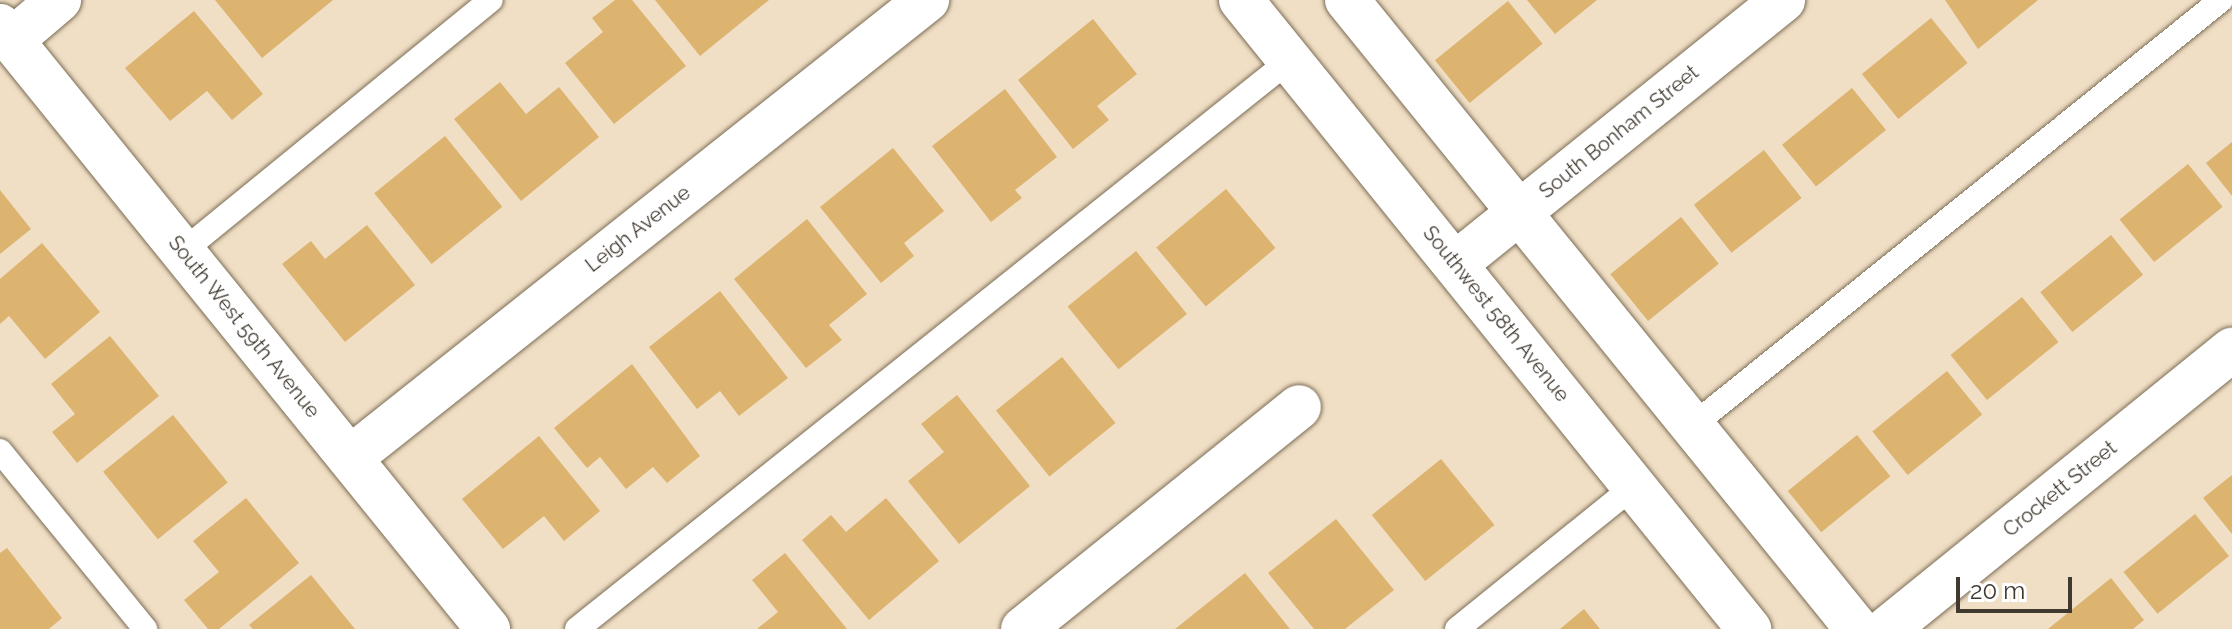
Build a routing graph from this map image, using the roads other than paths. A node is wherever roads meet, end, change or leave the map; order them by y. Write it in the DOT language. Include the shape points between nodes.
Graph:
graph roads {
  1 [pos="59,0"];
  2 [pos="491,0"];
  3 [pos="927,0"];
  4 [pos="1241,0"];
  5 [pos="1347,0"];
  6 [pos="1783,0"];
  7 [pos="2221,0"];
  8 [pos="4,39"];
  9 [pos="1290,60"];
  10 [pos="1519,213"];
  11 [pos="183,251"];
  12 [pos="1455,264"];
  13 [pos="2232,350"];
  14 [pos="1299,407"];
  15 [pos="1692,426"];
  16 [pos="0,451"];
  17 [pos="350,458"];
  18 [pos="1634,486"];
  19 [pos="145,629"];
  20 [pos="488,629"];
  21 [pos="577,629"];
  22 [pos="1023,629"];
  23 [pos="1457,629"];
  24 [pos="1749,629"];
  25 [pos="1857,629"];
  26 [pos="1887,629"];
  1 -- 8 [label="street"];
  2 -- 11 [label="lane"];
  3 -- 17 [label="street, Leigh Avenue"];
  4 -- 9 [label="street, Southwest 58th Avenue"];
  5 -- 10 [label="street"];
  6 -- 10 [label="street, South Bonham Street"];
  7 -- 15 [label="lane"];
  8 -- 11 [label="street, South West 59th Avenue"];
  9 -- 12 [label="street, Southwest 58th Avenue"];
  9 -- 21 [label="lane"];
  10 -- 12 [label="street, South Bonham Street"];
  10 -- 15 [label="street"];
  11 -- 17 [label="street, South West 59th Avenue"];
  12 -- 18 [label="street, Southwest 58th Avenue"];
  13 -- 26 [label="street, Crockett Street"];
  14 -- 22 [label="street"];
  15 -- 25 [label="street"];
  16 -- 19 [label="lane"];
  17 -- 20 [label="street, South West 59th Avenue"];
  18 -- 23 [label="lane"];
  18 -- 24 [label="street, Southwest 58th Avenue"];
}
